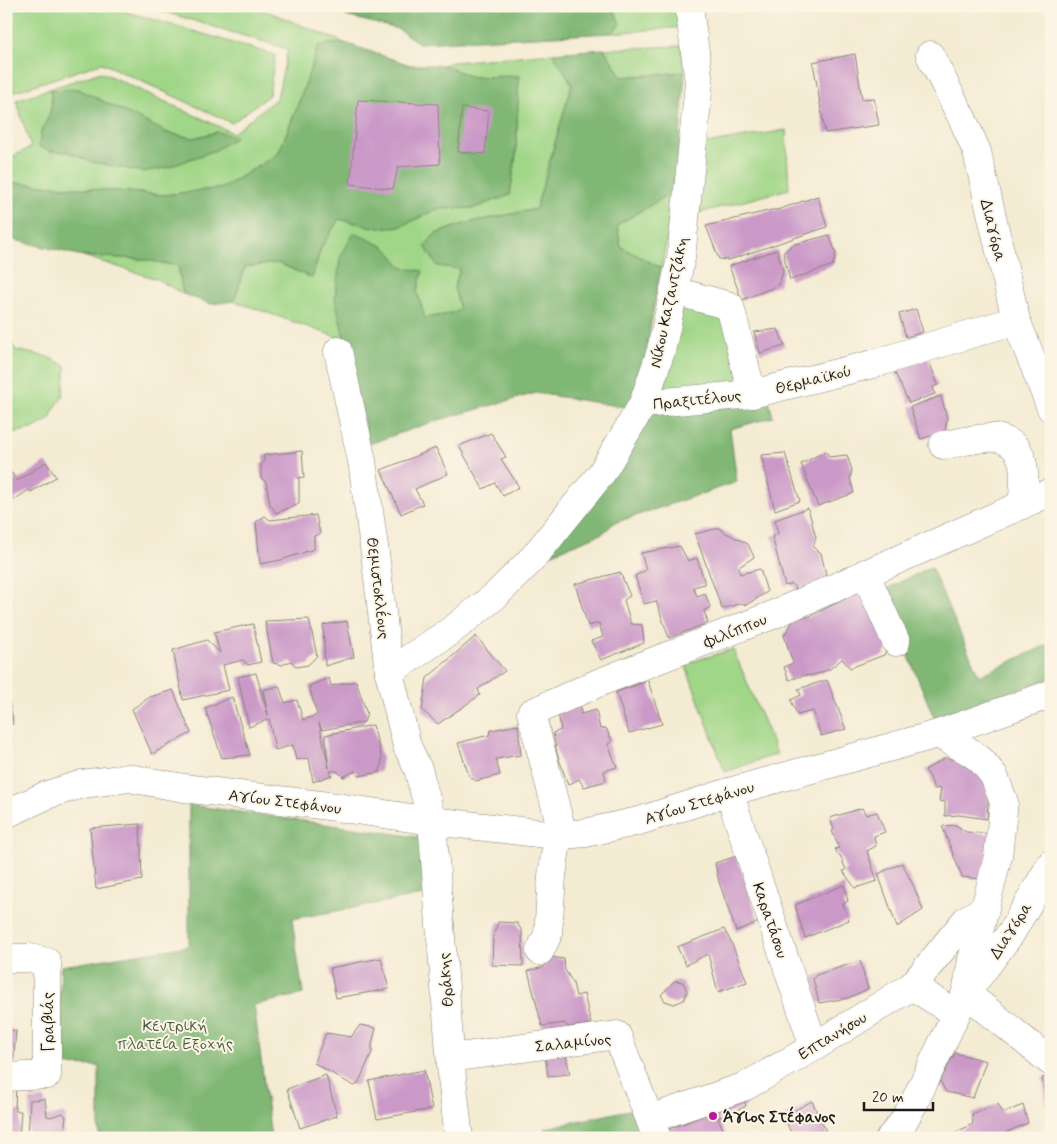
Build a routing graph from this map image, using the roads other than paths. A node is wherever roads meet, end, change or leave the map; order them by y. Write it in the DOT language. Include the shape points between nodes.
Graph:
graph roads {
  1 [pos="689,6"];
  2 [pos="930,56"];
  3 [pos="674,291"];
  4 [pos="1016,320"];
  5 [pos="338,351"];
  6 [pos="752,394"];
  7 [pos="642,404"];
  8 [pos="1051,408"];
  9 [pos="943,445"];
  10 [pos="1051,492"];
  11 [pos="1022,505"];
  12 [pos="865,572"];
  13 [pos="896,642"];
  14 [pos="389,672"];
  15 [pos="1051,694"];
  16 [pos="938,734"];
  17 [pos="729,792"];
  18 [pos="6,814"];
  19 [pos="432,821"];
  20 [pos="561,834"];
  21 [pos="1051,864"];
  22 [pos="984,908"];
  23 [pos="540,950"];
  24 [pos="6,958"];
  25 [pos="912,986"];
  26 [pos="961,1004"];
  27 [pos="814,1047"];
  28 [pos="451,1058"];
  29 [pos="1051,1062"];
  30 [pos="6,1077"];
  31 [pos="654,1128"];
  32 [pos="460,1138"];
  33 [pos="890,1138"];
  1 -- 3 [label="street, Νίκου Καζαντζάκη" via="699,83 681,258"];
  2 -- 4 [label="street, Διαγόρα" via="977,152"];
  3 -- 6 [label="street, Θερμαϊκού" via="730,306"];
  3 -- 7 [label="street, Νίκου Καζαντζάκη" via="661,351"];
  4 -- 6 [label="street, Θερμαϊκού" via="873,364"];
  4 -- 8 [label="street, Διαγόρα"];
  5 -- 14 [label="street, Θεμιστοκλέους" via="362,461"];
  6 -- 7 [label="street, Πραξιτέλους"];
  7 -- 14 [label="street, Νίκου Καζαντζάκη" via="601,474 533,558 495,596 452,630"];
  9 -- 11 [label="street" via="996,438 1014,444 1022,459 1026,479"];
  10 -- 11 [label="street, Φιλίππου"];
  11 -- 12 [label="street, Φιλίππου"];
  12 -- 13 [label="street"];
  12 -- 20 [label="street, Φιλίππου" via="770,616 598,683 532,713"];
  14 -- 19 [label="street, Θεμιστοκλέους"];
  15 -- 16 [label="street"];
  16 -- 17 [label="street, Αγίου Στεφάνου"];
  16 -- 22 [label="street" via="981,760 994,776 1004,802 998,856"];
  17 -- 20 [label="street, Αγίου Στεφάνου" via="639,820 585,833"];
  17 -- 27 [label="street, Καρατάσου"];
  18 -- 19 [label="street, Αγίου Στεφάνου" via="47,795 82,784 129,778"];
  19 -- 20 [label="street, Αγίου Στεφάνου"];
  19 -- 28 [label="street, Θράκης"];
  20 -- 23 [label="street" via="550,892 548,934"];
  21 -- 26 [label="street, Διαγόρα" via="1011,933"];
  22 -- 25 [label="street, Επτανήσου" via="966,920"];
  22 -- 26 [label="street"];
  24 -- 30 [label="street, Γραβιάς" via="47,962 47,1074"];
  25 -- 26 [label="street"];
  25 -- 27 [label="street, Επτανήσου"];
  26 -- 29 [label="street"];
  26 -- 33 [label="street" via="914,1102"];
  27 -- 31 [label="street, Επτανήσου" via="746,1086"];
  28 -- 31 [label="street, Σαλαμίνος" via="617,1035"];
  28 -- 32 [label="street, Θράκης"];
}
